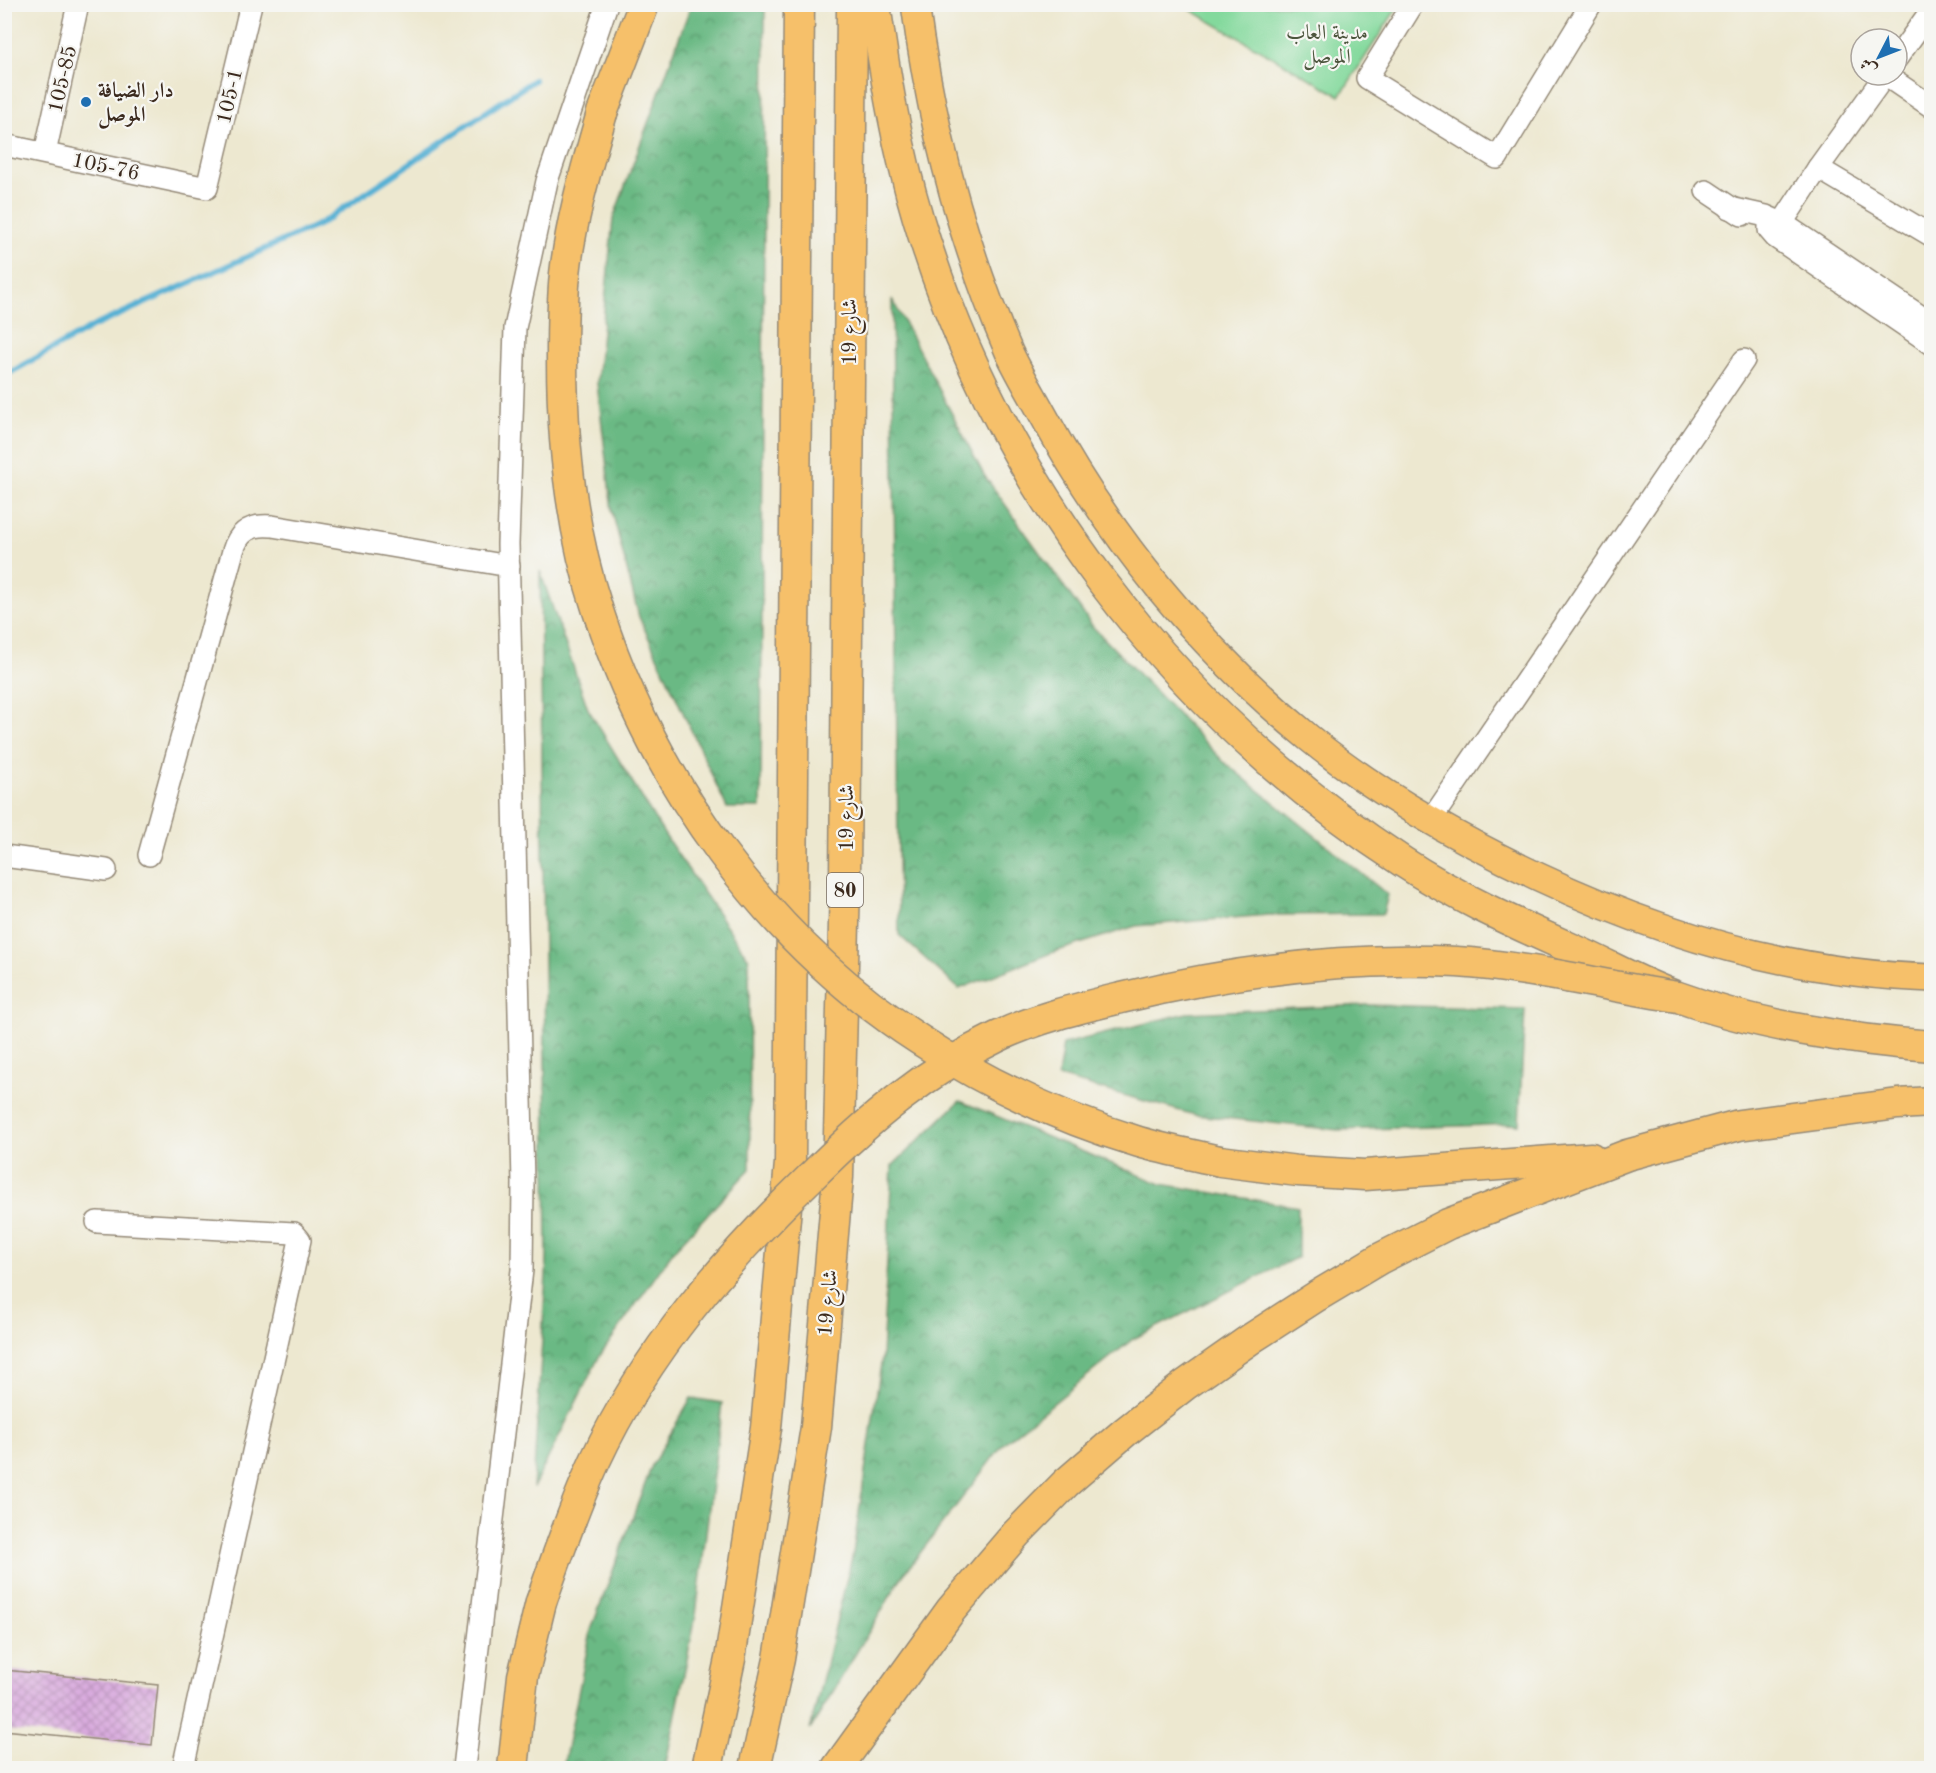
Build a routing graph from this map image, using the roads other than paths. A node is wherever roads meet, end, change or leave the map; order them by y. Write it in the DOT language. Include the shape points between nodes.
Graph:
graph roads {
  1 [pos="78,4"];
  2 [pos="250,4"];
  3 [pos="607,4"];
  4 [pos="644,4"];
  5 [pos="799,4"];
  6 [pos="852,4"];
  7 [pos="874,4"];
  8 [pos="915,4"];
  9 [pos="1413,4"];
  10 [pos="1591,4"];
  11 [pos="1932,9"];
  12 [pos="1909,41"];
  13 [pos="1876,87"];
  14 [pos="1903,87"];
  15 [pos="1932,107"];
  16 [pos="4,145"];
  17 [pos="45,153"];
  18 [pos="1818,168"];
  19 [pos="207,188"];
  20 [pos="1706,191"];
  21 [pos="1778,230"];
  22 [pos="1932,236"];
  23 [pos="1932,324"];
  24 [pos="1932,344"];
  25 [pos="1744,360"];
  26 [pos="509,566"];
  27 [pos="1431,820"];
  28 [pos="149,855"];
  29 [pos="4,856"];
  30 [pos="106,870"];
  31 [pos="1932,978"];
  32 [pos="1678,997"];
  33 [pos="1932,1046"];
  34 [pos="1932,1102"];
  35 [pos="1627,1155"];
  36 [pos="97,1222"];
  37 [pos="183,1768"];
  38 [pos="464,1768"];
  39 [pos="513,1768"];
  40 [pos="707,1768"];
  41 [pos="755,1768"];
  42 [pos="837,1768"];
  1 -- 17 [label="street, 105-85"];
  2 -- 19 [label="street, 105-1"];
  3 -- 26 [label="street" via="547,181 515,328"];
  4 -- 35 [label="highway, bridge" via="602,113 575,215 565,275 562,327 565,442 583,559 601,621 650,735 724,856 768,913 834,975 922,1042 998,1085 1061,1114 1142,1143 1220,1161 1365,1174"];
  5 -- 40 [label="highway" via="790,1164 766,1428 730,1659"];
  6 -- 41 [label="highway, شارع 19 / 80" via="846,881 838,1177 816,1427 779,1659"];
  7 -- 32 [label="highway, bridge" via="884,69 918,218 970,355 1031,475 1076,547 1171,667 1283,775 1405,864 1463,897"];
  8 -- 27 [label="main road" via="930,106 977,270 1011,356 1096,505 1198,634 1252,689 1372,784"];
  9 -- 10 [label="street" via="1367,78 1497,158"];
  11 -- 12 [label="street"];
  13 -- 18 [label="street"];
  14 -- 15 [label="street"];
  16 -- 17 [label="street, 105-76"];
  17 -- 19 [label="street, 105-76"];
  18 -- 21 [label="street"];
  18 -- 22 [label="street"];
  20 -- 21 [label="street" via="1730,208 1766,216"];
  21 -- 23 [label="street"];
  21 -- 24 [label="street"];
  25 -- 27 [label="street"];
  26 -- 28 [label="street" via="261,525 242,532 233,551"];
  26 -- 38 [label="street" via="522,1270"];
  27 -- 31 [label="main road" via="1491,854 1638,920 1725,947 1813,966"];
  29 -- 30 [label="street"];
  32 -- 33 [label="highway" via="1820,1033"];
  32 -- 39 [label="highway, bridge" via="1469,964 1378,962 1269,972 1151,991 1071,1010 998,1036 931,1074 889,1104 774,1212 671,1334 633,1391 566,1528 541,1602 523,1676"];
  34 -- 35 [label="highway" via="1739,1125"];
  35 -- 42 [label="highway" via="1448,1224 1379,1259 1242,1344 1125,1432 1016,1534 951,1610"];
  36 -- 37 [label="street" via="294,1233 300,1240"];
}
